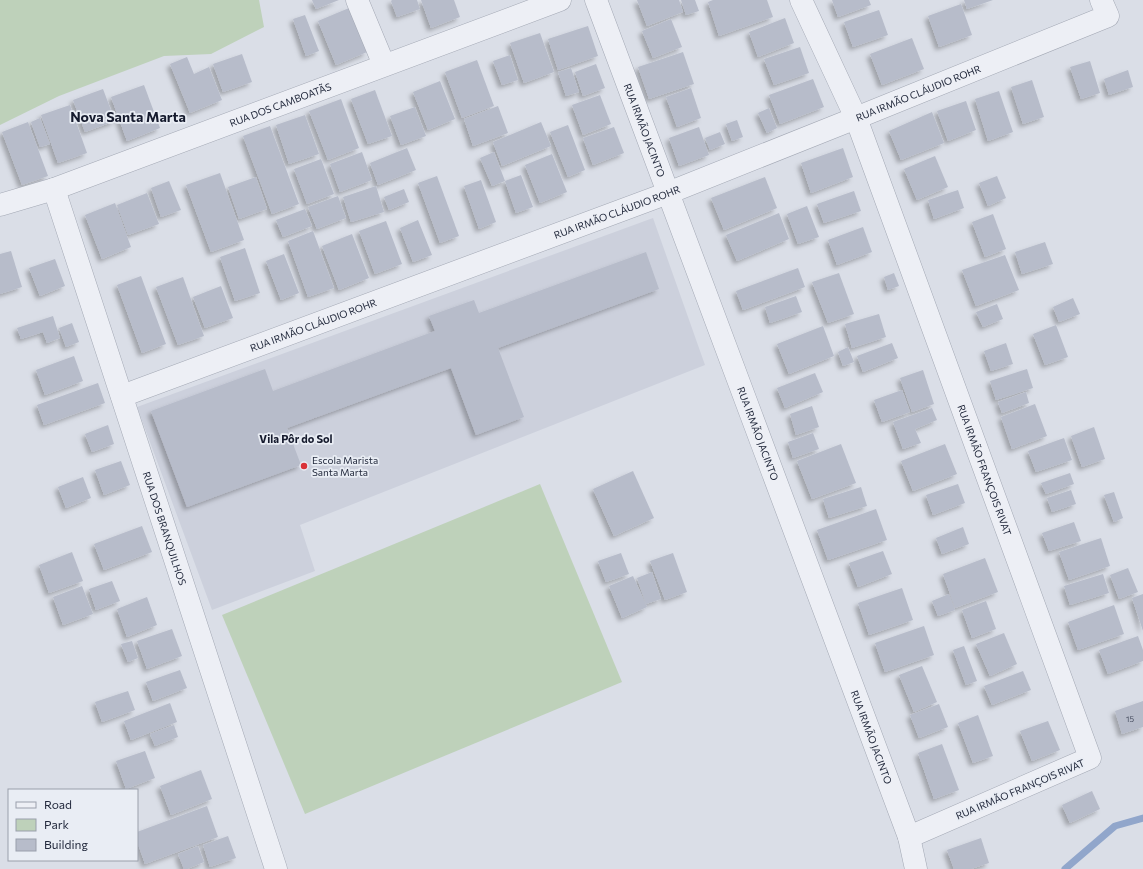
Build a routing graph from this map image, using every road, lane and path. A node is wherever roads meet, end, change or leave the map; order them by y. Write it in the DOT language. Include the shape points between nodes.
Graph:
graph roads {
  1 [pos="357,0"];
  2 [pos="560,0"];
  3 [pos="596,0"];
  4 [pos="801,0"];
  5 [pos="1105,8"];
  6 [pos="384,66"];
  7 [pos="856,118"];
  8 [pos="54,188"];
  9 [pos="668,193"];
  10 [pos="0,205"];
  11 [pos="122,396"];
  12 [pos="909,837"];
  13 [pos="276,869"];
  14 [pos="916,869"];
  1 -- 6 [label="street"];
  2 -- 6 [label="street, RUA DOS CAMBOATÃS"];
  3 -- 9 [label="street, RUA IRMÃO JACINTO"];
  4 -- 7 [label="street, RUA IRMÃO FRANÇOIS RIVAT"];
  5 -- 7 [label="street, RUA IRMÃO CLÁUDIO ROHR"];
  6 -- 8 [label="street, RUA DOS CAMBOATÃS"];
  7 -- 9 [label="street, RUA IRMÃO CLÁUDIO ROHR"];
  7 -- 12 [label="street, RUA IRMÃO FRANÇOIS RIVAT" via="1090,758"];
  8 -- 10 [label="street, RUA DOS CAMBOATÃS"];
  8 -- 11 [label="street, RUA DOS BRANQUILHOS"];
  9 -- 11 [label="street, RUA IRMÃO CLÁUDIO ROHR"];
  9 -- 12 [label="street, RUA IRMÃO JACINTO"];
  11 -- 13 [label="street, RUA DOS BRANQUILHOS"];
  12 -- 14 [label="street, RUA IRMÃO JACINTO"];
}
